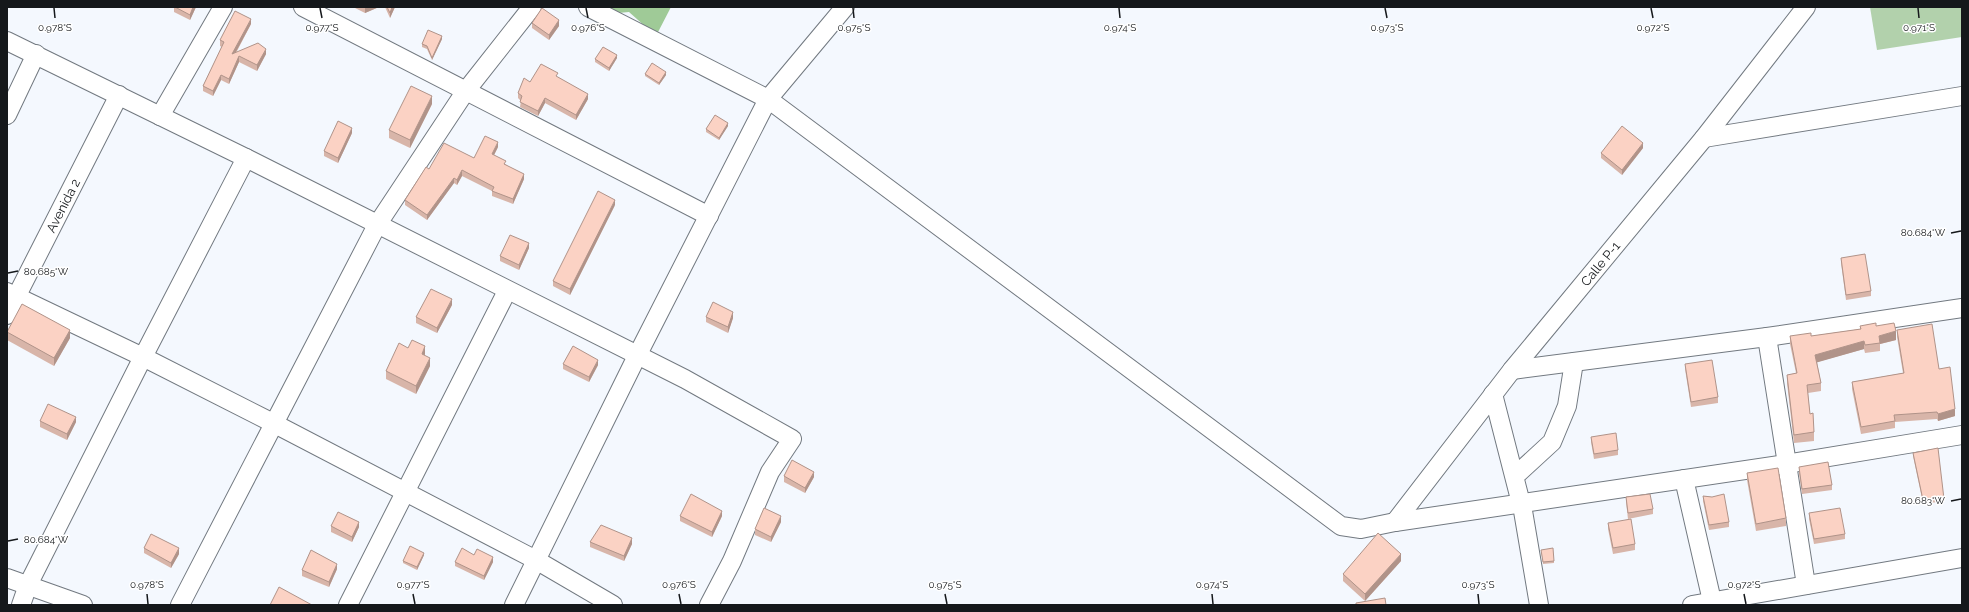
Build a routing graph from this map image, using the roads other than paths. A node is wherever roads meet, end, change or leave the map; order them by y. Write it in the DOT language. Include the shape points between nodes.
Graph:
graph roads {
  1 [pos="223,7"];
  2 [pos="303,7"];
  3 [pos="532,7"];
  4 [pos="588,7"];
  5 [pos="845,7"];
  6 [pos="1806,7"];
  7 [pos="7,41"];
  8 [pos="36,54"];
  9 [pos="465,92"];
  10 [pos="119,95"];
  11 [pos="1962,96"];
  12 [pos="768,99"];
  13 [pos="7,115"];
  14 [pos="160,116"];
  15 [pos="1704,138"];
  16 [pos="246,158"];
  17 [pos="709,216"];
  18 [pos="377,225"];
  19 [pos="507,291"];
  20 [pos="12,294"];
  21 [pos="1962,308"];
  22 [pos="7,315"];
  23 [pos="1767,337"];
  24 [pos="637,356"];
  25 [pos="143,357"];
  26 [pos="1574,362"];
  27 [pos="1512,370"];
  28 [pos="1493,394"];
  29 [pos="273,423"];
  30 [pos="1962,435"];
  31 [pos="1786,464"];
  32 [pos="1515,476"];
  33 [pos="1684,479"];
  34 [pos="405,491"];
  35 [pos="1521,503"];
  36 [pos="1395,522"];
  37 [pos="1962,558"];
  38 [pos="536,560"];
  39 [pos="7,578"];
  40 [pos="28,585"];
  41 [pos="1806,585"];
  42 [pos="1712,602"];
  43 [pos="21,605"];
  44 [pos="83,605"];
  45 [pos="180,605"];
  46 [pos="348,605"];
  47 [pos="514,605"];
  48 [pos="613,605"];
  49 [pos="709,605"];
  50 [pos="1539,605"];
  51 [pos="1692,605"];
  1 -- 14 [label="street"];
  2 -- 9 [label="street"];
  3 -- 9 [label="street"];
  4 -- 12 [label="street"];
  5 -- 12 [label="street"];
  6 -- 15 [label="street, Calle P-1"];
  7 -- 8 [label="street"];
  8 -- 10 [label="street"];
  8 -- 13 [label="street"];
  9 -- 17 [label="street"];
  9 -- 18 [label="street"];
  10 -- 14 [label="street"];
  10 -- 20 [label="street, Avenida 2"];
  11 -- 15 [label="street"];
  12 -- 17 [label="street"];
  12 -- 36 [label="street" via="1341,526 1360,529"];
  14 -- 16 [label="street"];
  15 -- 27 [label="street, Calle P-1"];
  16 -- 18 [label="street"];
  16 -- 25 [label="street"];
  17 -- 24 [label="street"];
  18 -- 19 [label="street"];
  18 -- 29 [label="street"];
  19 -- 24 [label="street"];
  19 -- 34 [label="street"];
  20 -- 22 [label="street, Avenida 2"];
  20 -- 25 [label="street"];
  21 -- 23 [label="street"];
  23 -- 26 [label="street"];
  23 -- 31 [label="street"];
  24 -- 38 [label="street"];
  24 -- 49 [label="street" via="685,379 792,439 770,472 732,561"];
  25 -- 29 [label="street"];
  25 -- 40 [label="street"];
  26 -- 27 [label="street"];
  26 -- 32 [label="street" via="1567,406 1552,442"];
  27 -- 28 [label="street, Calle P-1"];
  28 -- 32 [label="street"];
  28 -- 36 [label="street, Calle P-1"];
  29 -- 34 [label="street"];
  29 -- 45 [label="street"];
  30 -- 31 [label="street"];
  31 -- 33 [label="street"];
  31 -- 41 [label="street"];
  32 -- 35 [label="street"];
  33 -- 35 [label="street"];
  33 -- 42 [label="street"];
  34 -- 38 [label="street"];
  34 -- 46 [label="street"];
  35 -- 36 [label="street"];
  35 -- 50 [label="street"];
  37 -- 41 [label="street"];
  38 -- 47 [label="street"];
  38 -- 48 [label="street"];
  39 -- 40 [label="street"];
  40 -- 43 [label="street"];
  40 -- 44 [label="street"];
  41 -- 42 [label="street"];
  42 -- 51 [label="street"];
}
